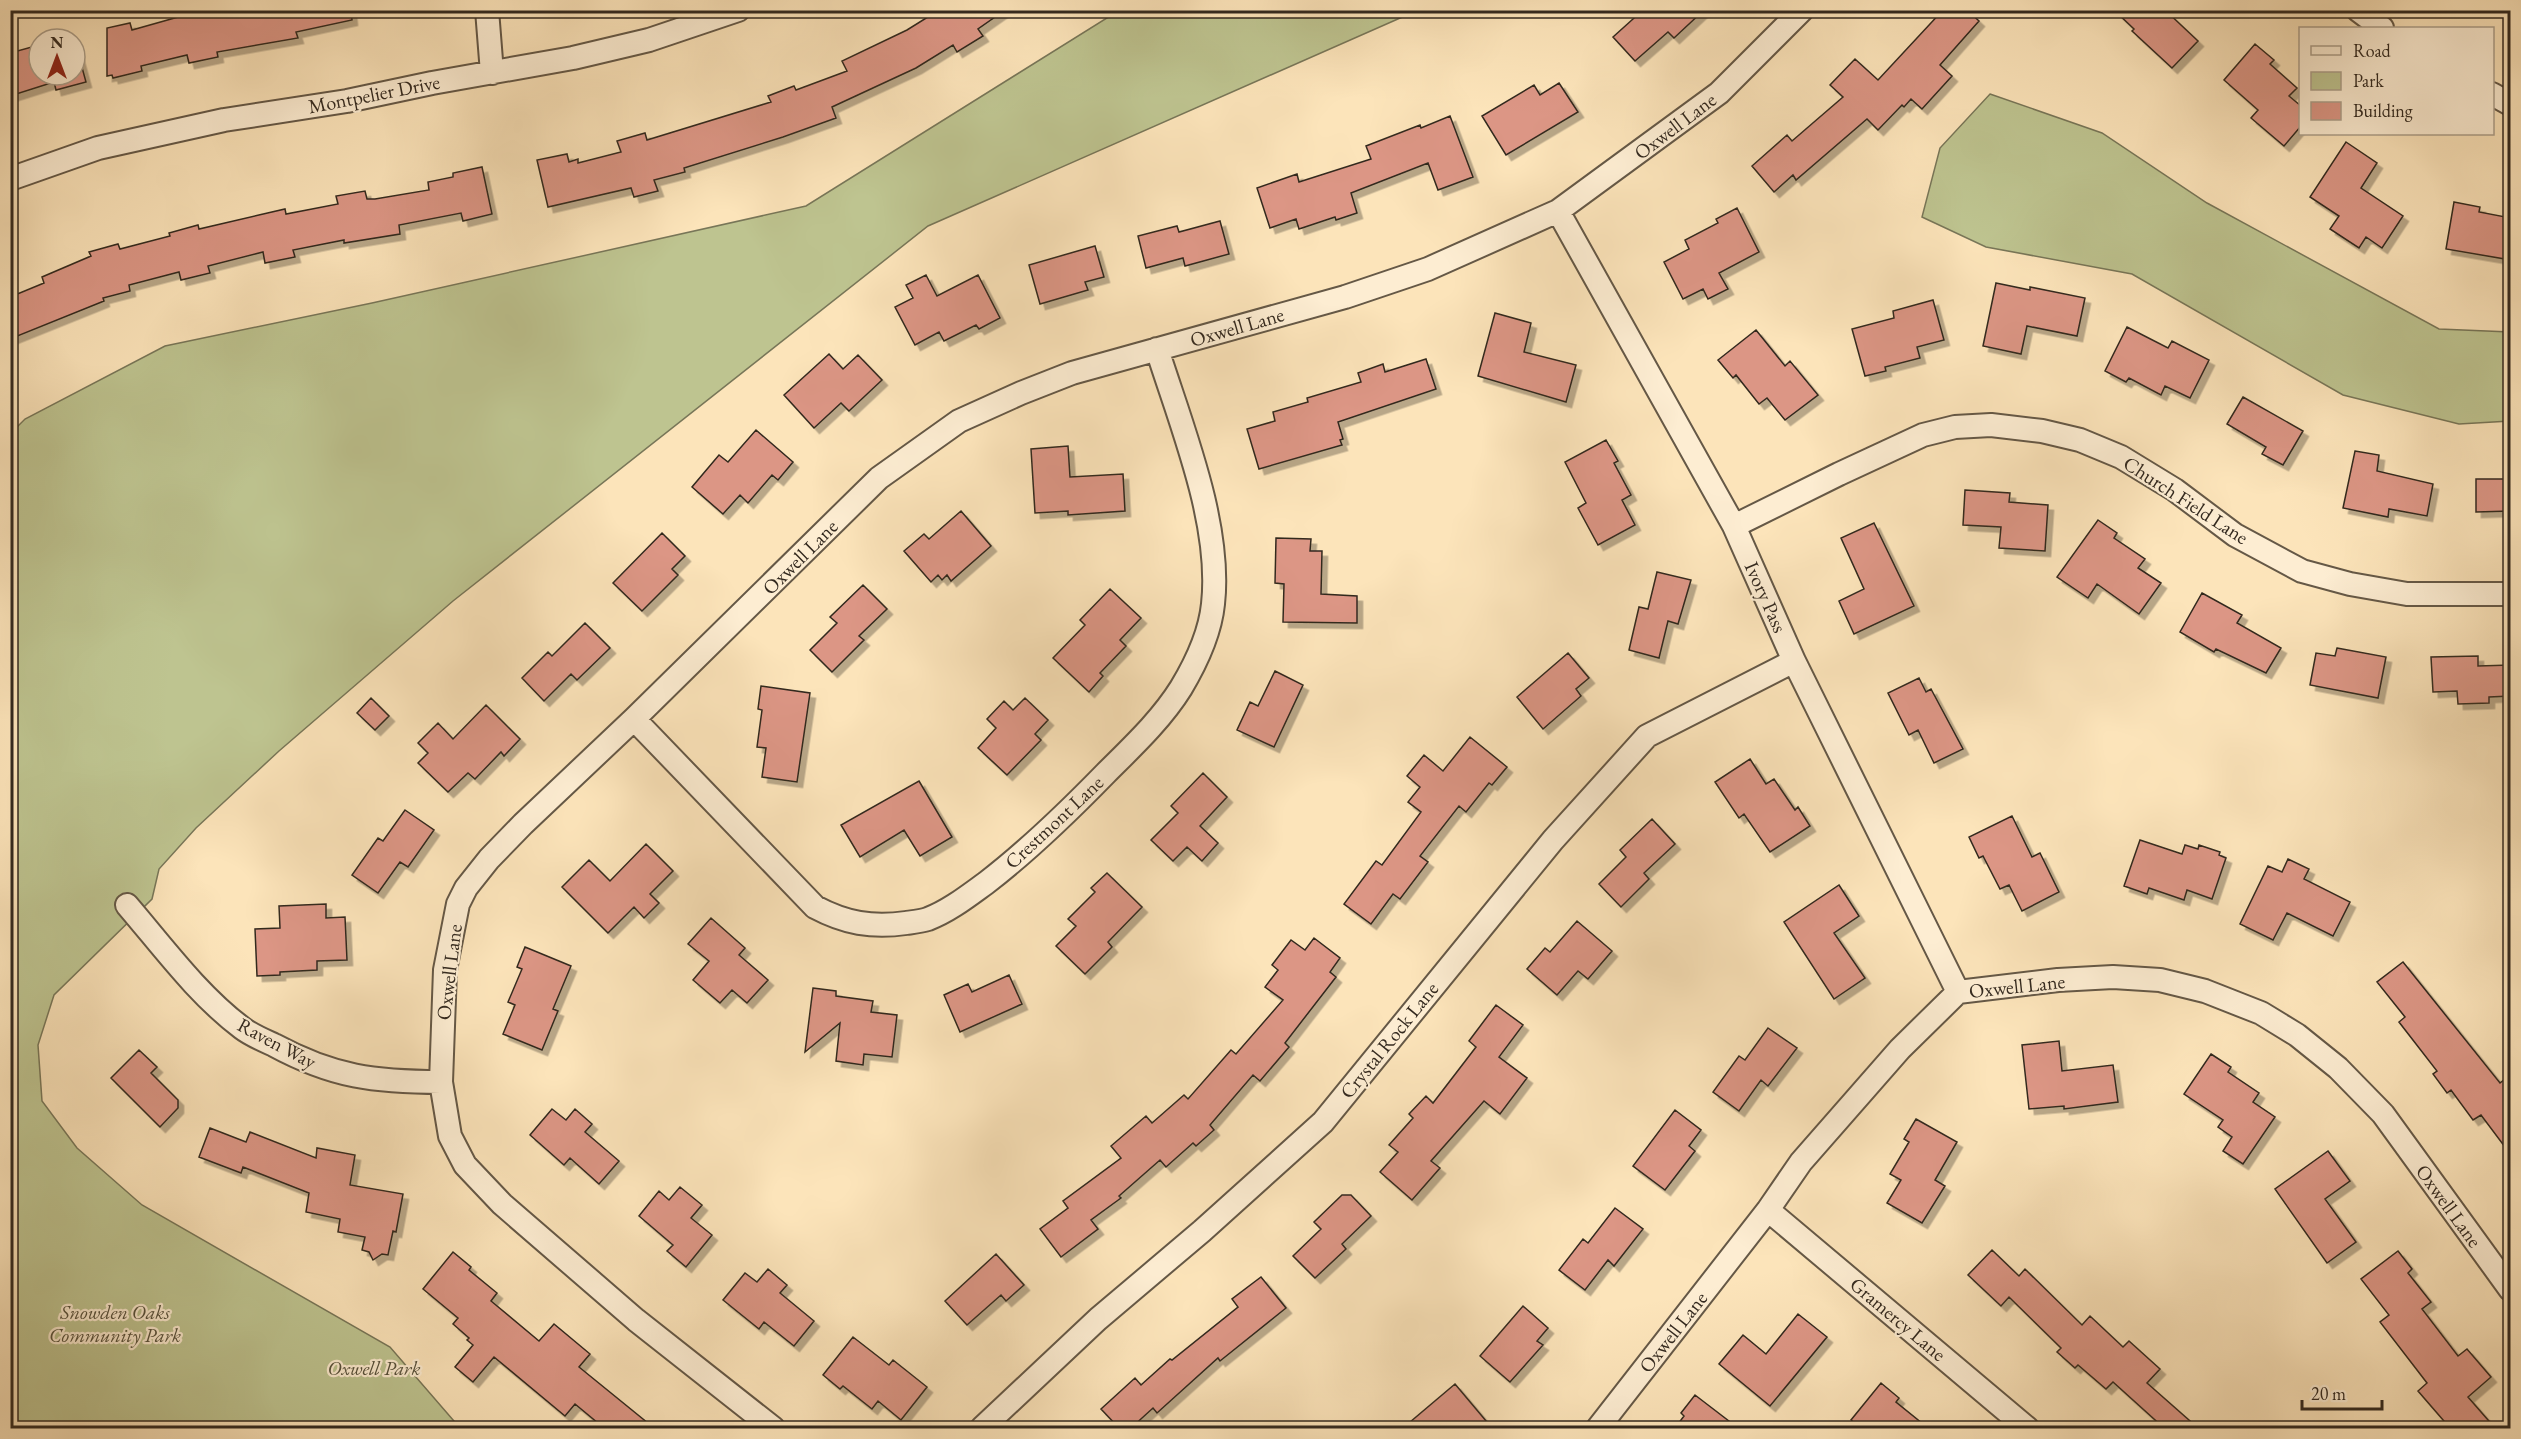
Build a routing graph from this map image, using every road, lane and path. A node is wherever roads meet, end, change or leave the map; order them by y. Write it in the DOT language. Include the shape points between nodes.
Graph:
graph roads {
  1 [pos="487,10"];
  2 [pos="738,10"];
  3 [pos="1802,10"];
  4 [pos="2358,10"];
  5 [pos="2381,27"];
  6 [pos="492,73"];
  7 [pos="2494,95"];
  8 [pos="2511,104"];
  9 [pos="10,179"];
  10 [pos="1558,211"];
  11 [pos="1157,349"];
  12 [pos="1734,526"];
  13 [pos="2511,594"];
  14 [pos="1794,661"];
  15 [pos="634,719"];
  16 [pos="127,905"];
  17 [pos="1958,992"];
  18 [pos="441,1082"];
  19 [pos="1768,1210"];
  20 [pos="2511,1289"];
  21 [pos="773,1428"];
  22 [pos="982,1428"];
  23 [pos="1598,1428"];
  24 [pos="2027,1428"];
  1 -- 6 [label="street"];
  2 -- 6 [label="street, Montpelier Drive" via="649,40"];
  3 -- 10 [label="street, Oxwell Lane" via="1719,93"];
  4 -- 5 [label="street"];
  6 -- 9 [label="street, Montpelier Drive" via="224,120 98,148"];
  7 -- 8 [label="street"];
  10 -- 11 [label="street, Oxwell Lane" via="1428,269 1345,297"];
  10 -- 12 [label="street, Ivory Pass"];
  11 -- 15 [label="street, Oxwell Lane" via="1072,373 1021,393 959,421 913,453 879,478"];
  11 -- 15 [label="street, Crestmont Lane" via="1195,466 1209,530 1213,606 1201,650 1180,690 1138,741 1065,814 965,899 928,919 893,925 850,923 815,906"];
  12 -- 13 [label="street, Church Field Lane" via="1923,435 1955,427 1991,425 2080,440 2121,457 2235,534 2302,571 2407,594"];
  12 -- 14 [label="street, Ivory Pass"];
  14 -- 17 [label="street, Ivory Pass"];
  14 -- 22 [label="street, Crystal Rock Lane" via="1647,736 1553,840 1323,1122 1098,1319"];
  15 -- 18 [label="street, Oxwell Lane" via="523,824 466,888 458,904 445,970"];
  16 -- 18 [label="street, Raven Way" via="203,992 243,1029 311,1063 359,1078"];
  17 -- 19 [label="street, Oxwell Lane" via="1843,1112"];
  17 -- 20 [label="street, Oxwell Lane" via="2058,980 2160,980 2205,991 2261,1013 2297,1035 2338,1068 2383,1114"];
  18 -- 21 [label="street, Oxwell Lane" via="450,1136 465,1165 502,1204 636,1320"];
  19 -- 23 [label="street, Oxwell Lane"];
  19 -- 24 [label="street, Gramercy Lane"];
}
